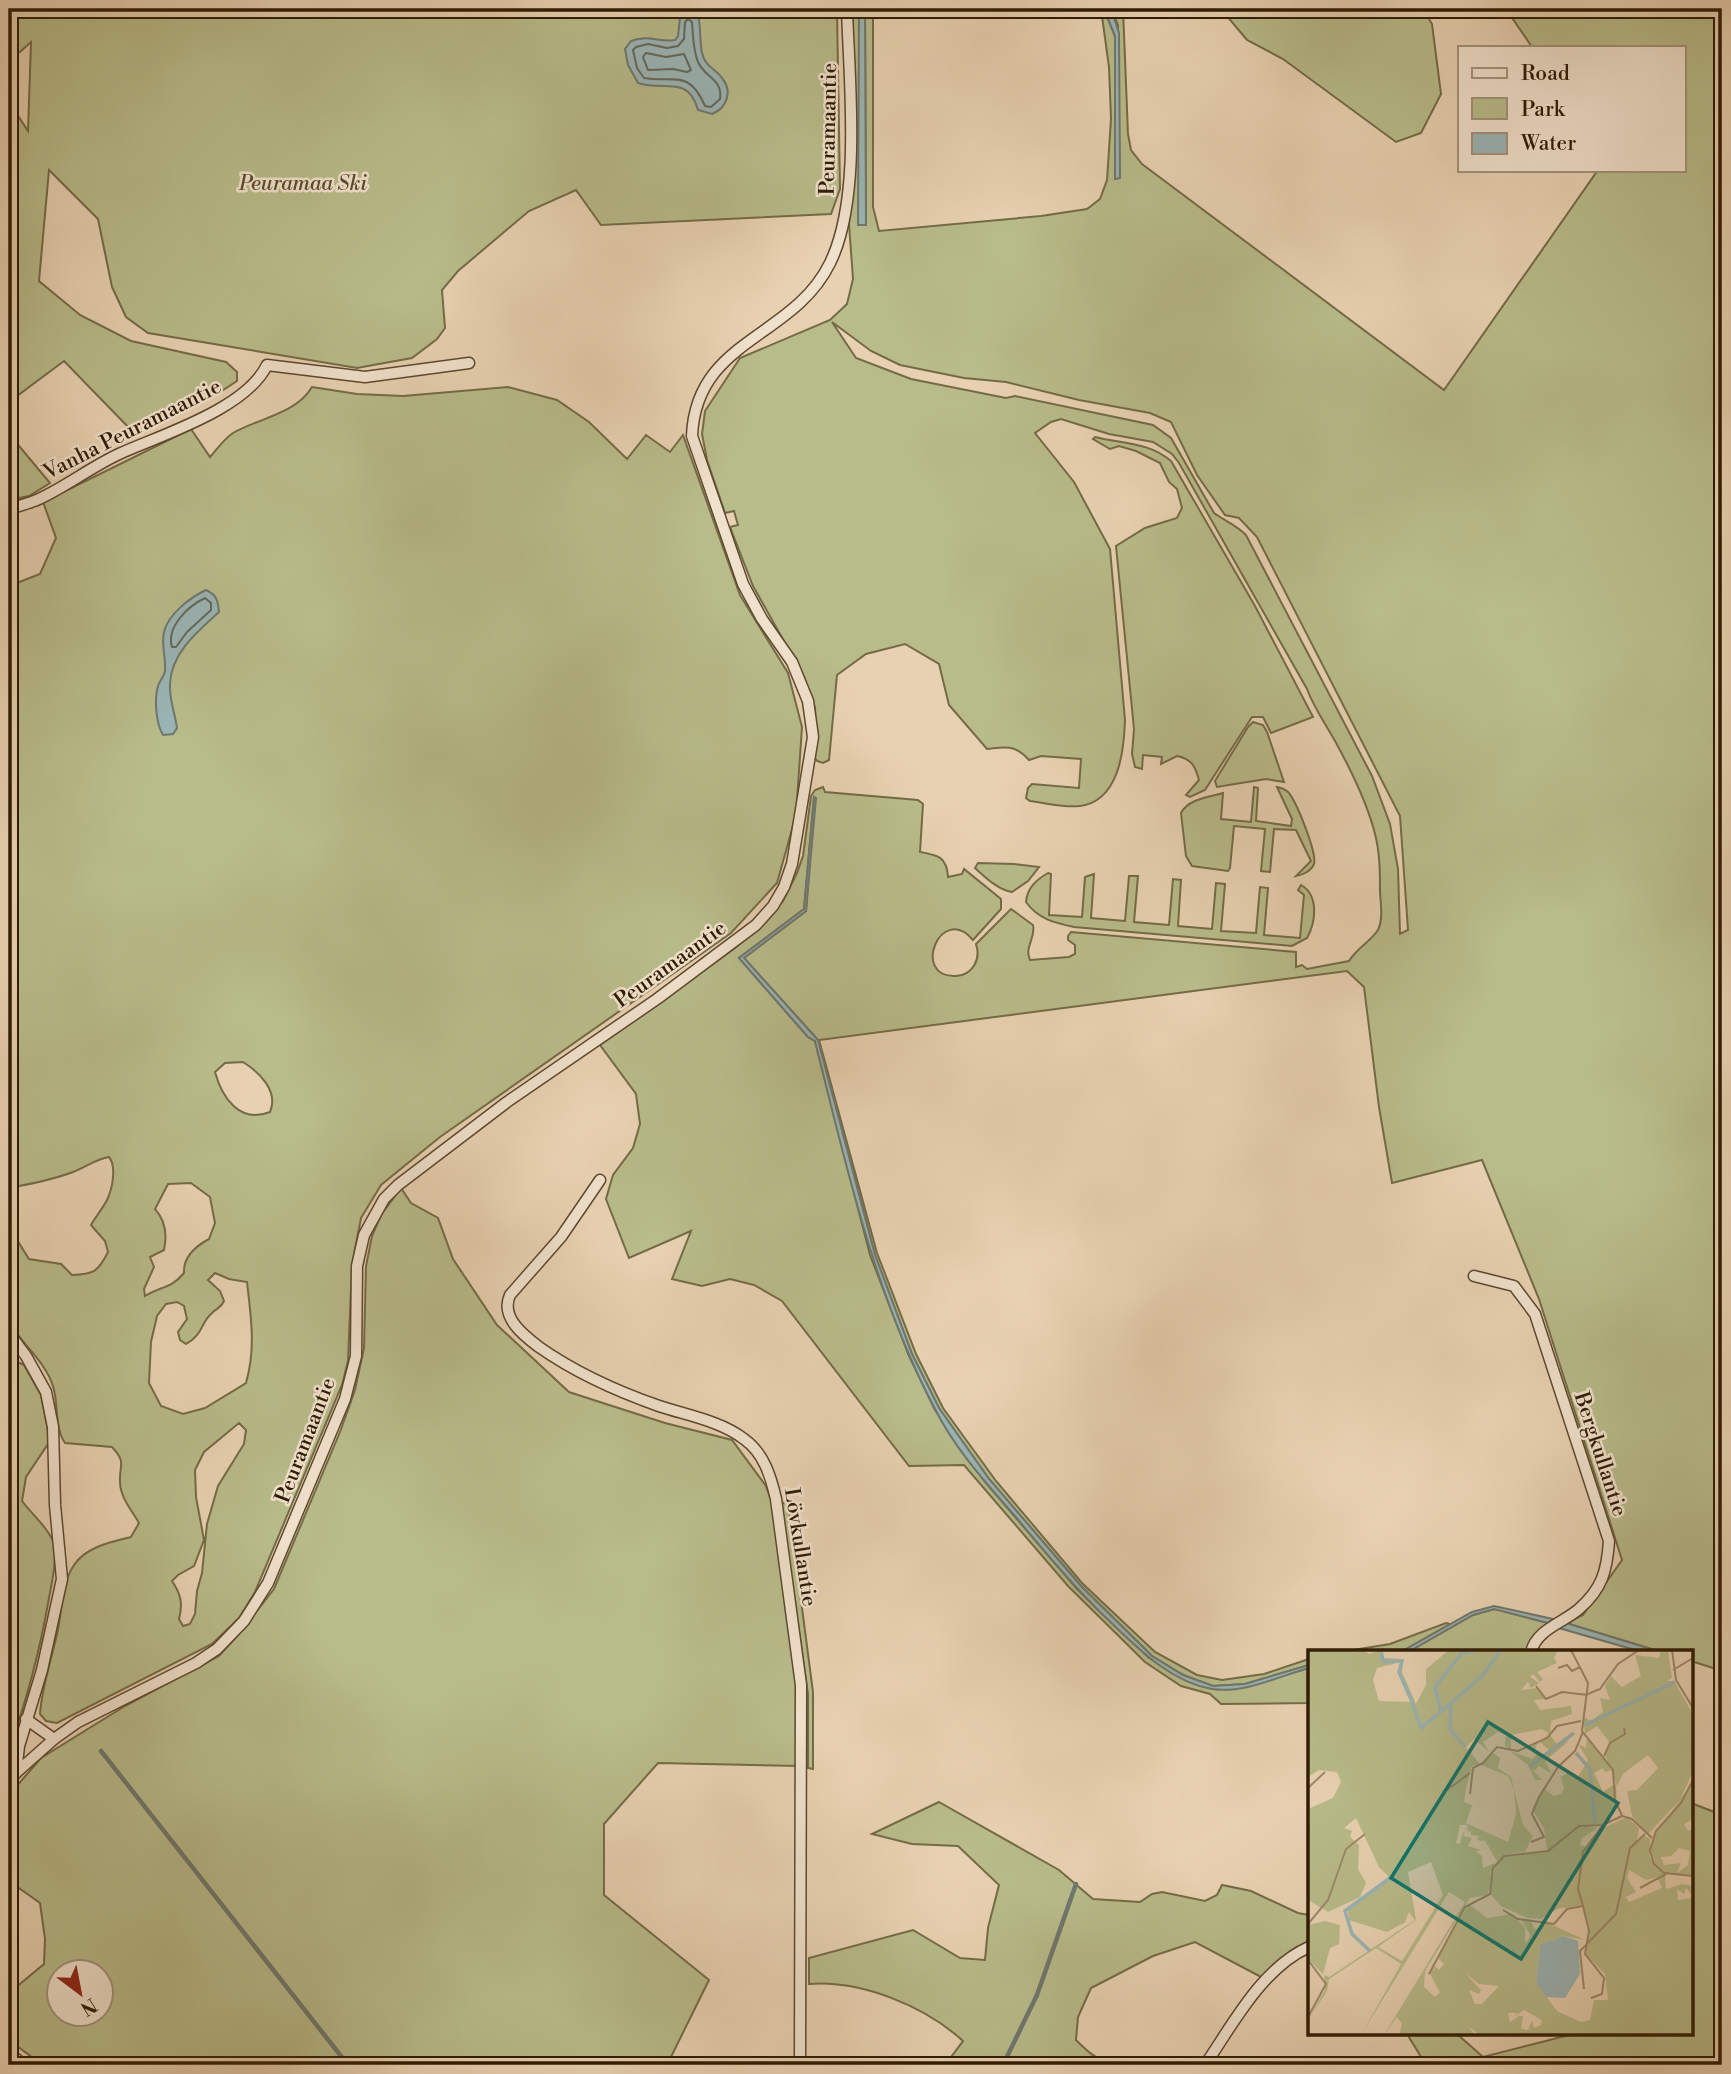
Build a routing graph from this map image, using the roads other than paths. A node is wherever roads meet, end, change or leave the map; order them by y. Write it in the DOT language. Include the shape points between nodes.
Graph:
graph roads {
  1 [pos="847,9"];
  2 [pos="469,363"];
  3 [pos="9,509"];
  4 [pos="600,1180"];
  5 [pos="1474,1276"];
  6 [pos="9,1333"];
  7 [pos="1532,1650"];
  8 [pos="26,1719"];
  9 [pos="54,1739"];
  10 [pos="12,1776"];
  11 [pos="1308,1947"];
  12 [pos="9,2053"];
  13 [pos="24,2065"];
  14 [pos="800,2065"];
  15 [pos="1205,2065"];
  1 -- 9 [label="street, Peuramaantie" via="851,156 843,229 830,263 809,295 718,367 706,382 693,416 692,436 743,584 792,662 808,701 813,737 784,887 756,925 507,1102 384,1199 364,1235 356,1266 356,1356 345,1399 268,1583 244,1621 217,1649 99,1709"];
  2 -- 3 [label="street, Vanha Peuramaantie" via="365,377 267,365 261,378 195,423 116,455 38,500"];
  4 -- 14 [label="street, Lövkullantie" via="561,1237 510,1295 508,1312 525,1337 606,1387 746,1439 771,1477 801,1685"];
  5 -- 7 [label="street, Bergkullantie" via="1514,1286 1535,1314 1609,1541 1608,1567 1601,1584 1578,1609 1543,1634"];
  6 -- 8 [label="street" via="46,1392 51,1415 62,1579"];
  8 -- 9 [label="street"];
  8 -- 10 [label="street"];
  9 -- 10 [label="street, Peuramaantie"];
  11 -- 15 [label="street" via="1274,1971"];
  12 -- 13 [label="street"];
}
